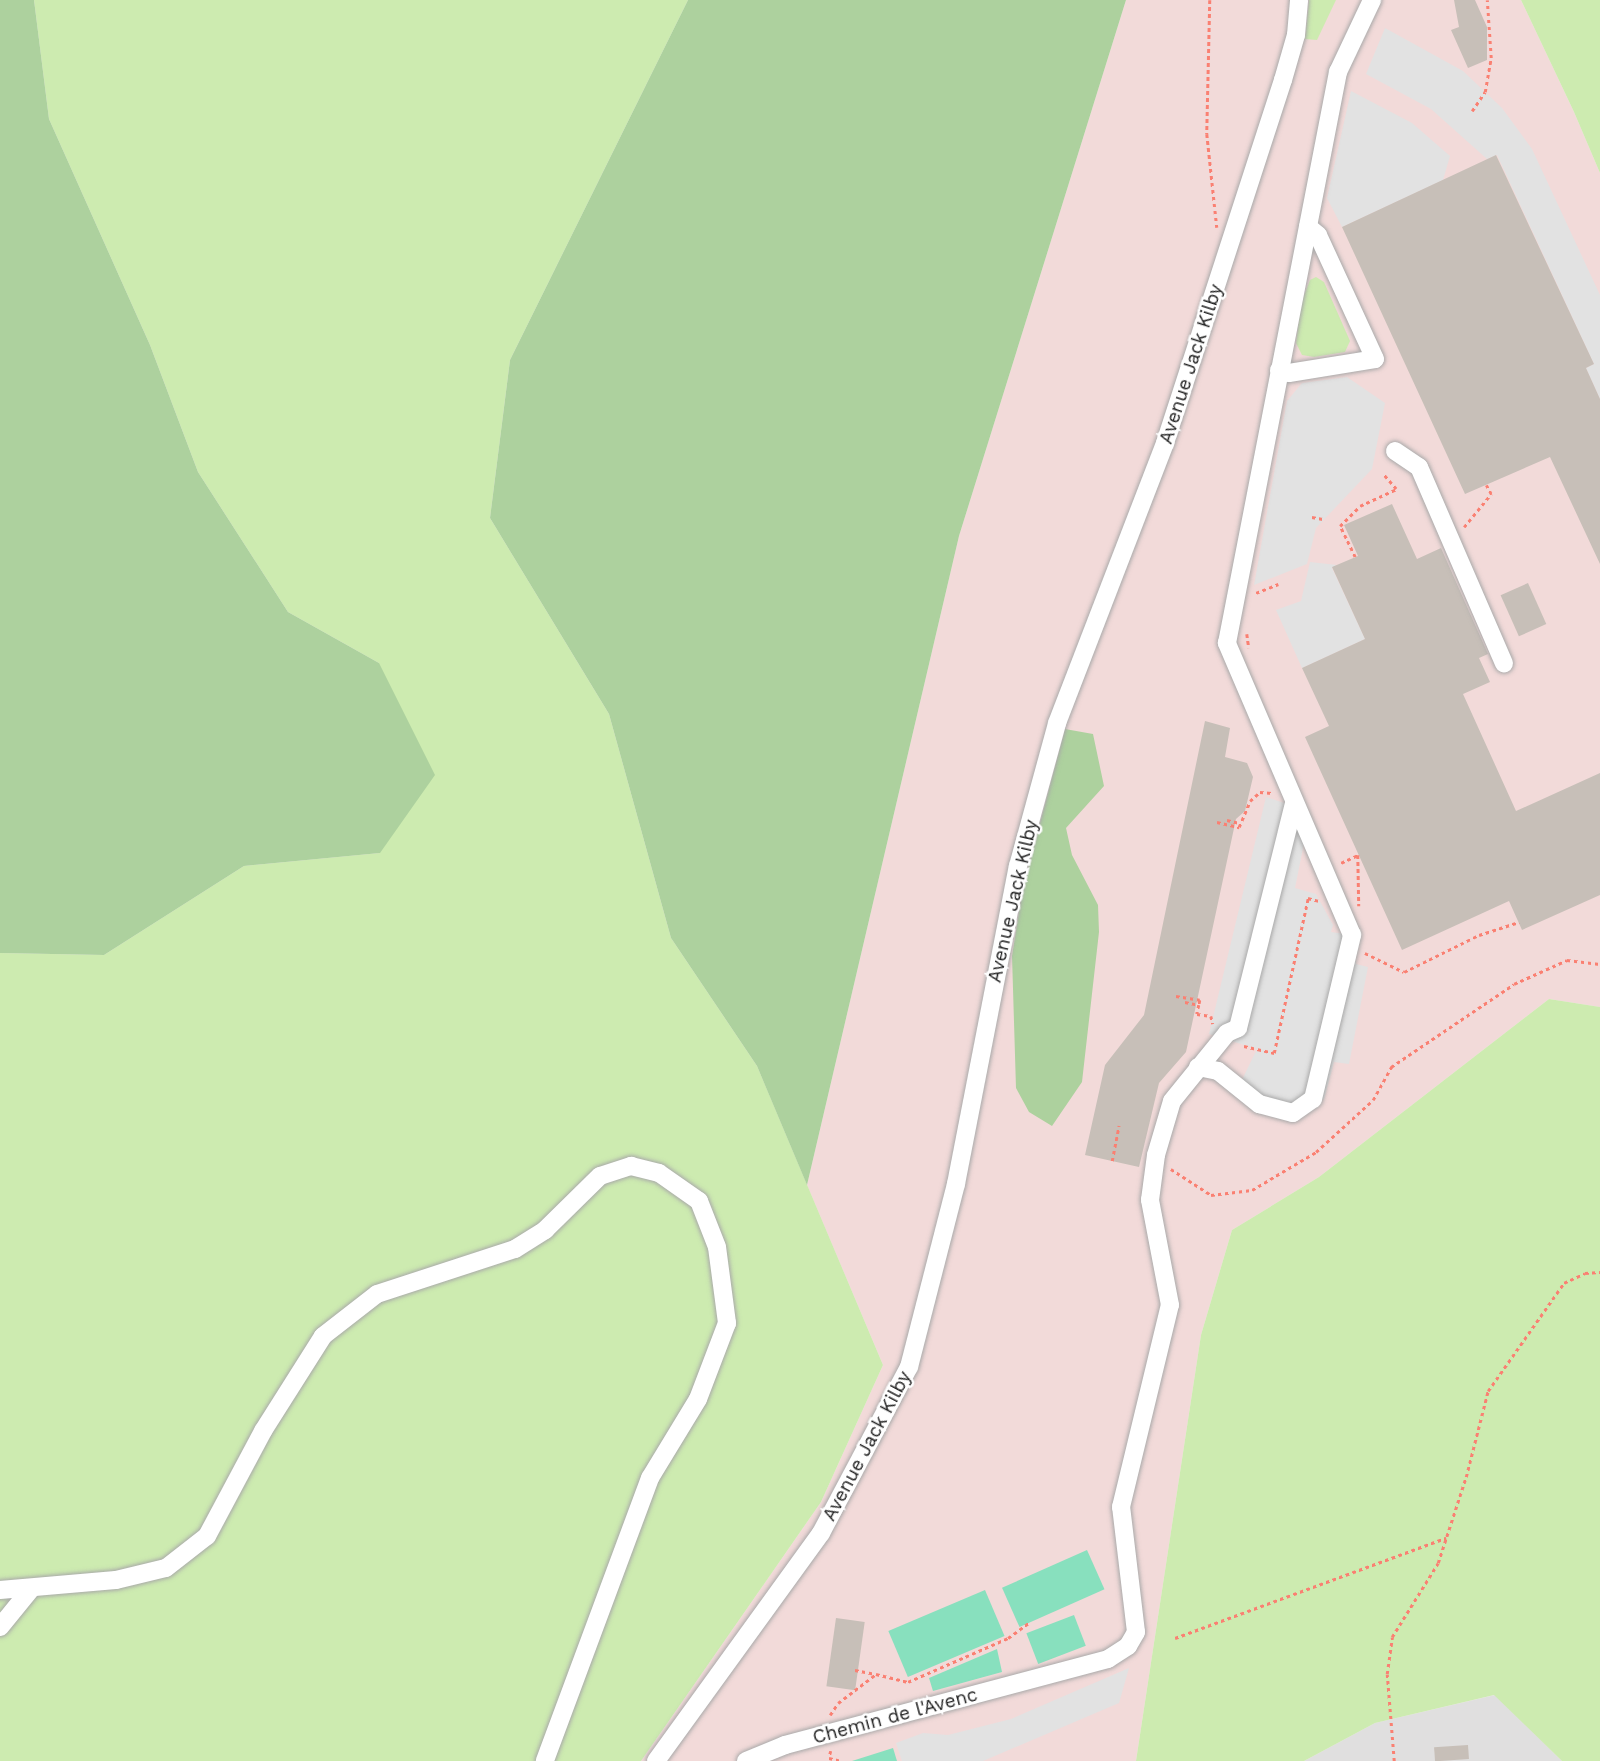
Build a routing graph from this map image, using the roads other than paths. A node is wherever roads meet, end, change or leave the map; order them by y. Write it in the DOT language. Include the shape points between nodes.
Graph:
graph roads {
  1 [pos="1299,0"];
  2 [pos="1372,0"];
  3 [pos="1308,226"];
  4 [pos="1279,370"];
  5 [pos="1395,451"];
  6 [pos="1504,663"];
  7 [pos="1294,803"];
  8 [pos="1198,1067"];
  9 [pos="31,1589"];
  10 [pos="0,1590"];
  11 [pos="0,1627"];
  12 [pos="545,1761"];
  13 [pos="656,1761"];
  14 [pos="746,1761"];
  1 -- 13 [label="street, Avenue Jack Kilby" via="1293,47 1165,443 1057,723 1018,866 956,1184 909,1367 821,1532"];
  2 -- 3 [label="street" via="1338,72"];
  3 -- 4 [label="street"];
  3 -- 4 [label="street" via="1323,246 1375,359 1289,373"];
  4 -- 7 [label="street" via="1227,643"];
  5 -- 6 [label="street" via="1419,467"];
  7 -- 8 [label="street" via="1238,1028 1227,1033"];
  7 -- 8 [label="street" via="1352,935 1312,1099 1293,1113 1259,1104 1218,1071"];
  8 -- 14 [label="street, Chemin de l'Avenc" via="1172,1101 1156,1155 1150,1200 1170,1306 1121,1507 1136,1632 1128,1646 1108,1659 785,1745"];
  9 -- 10 [label="street"];
  9 -- 11 [label="street"];
  9 -- 12 [label="street" via="116,1580 166,1568 207,1536 263,1432 323,1336 377,1294 515,1249 545,1230 600,1176 631,1166 659,1173 699,1201 717,1247 727,1323 698,1399 650,1478"];
}
